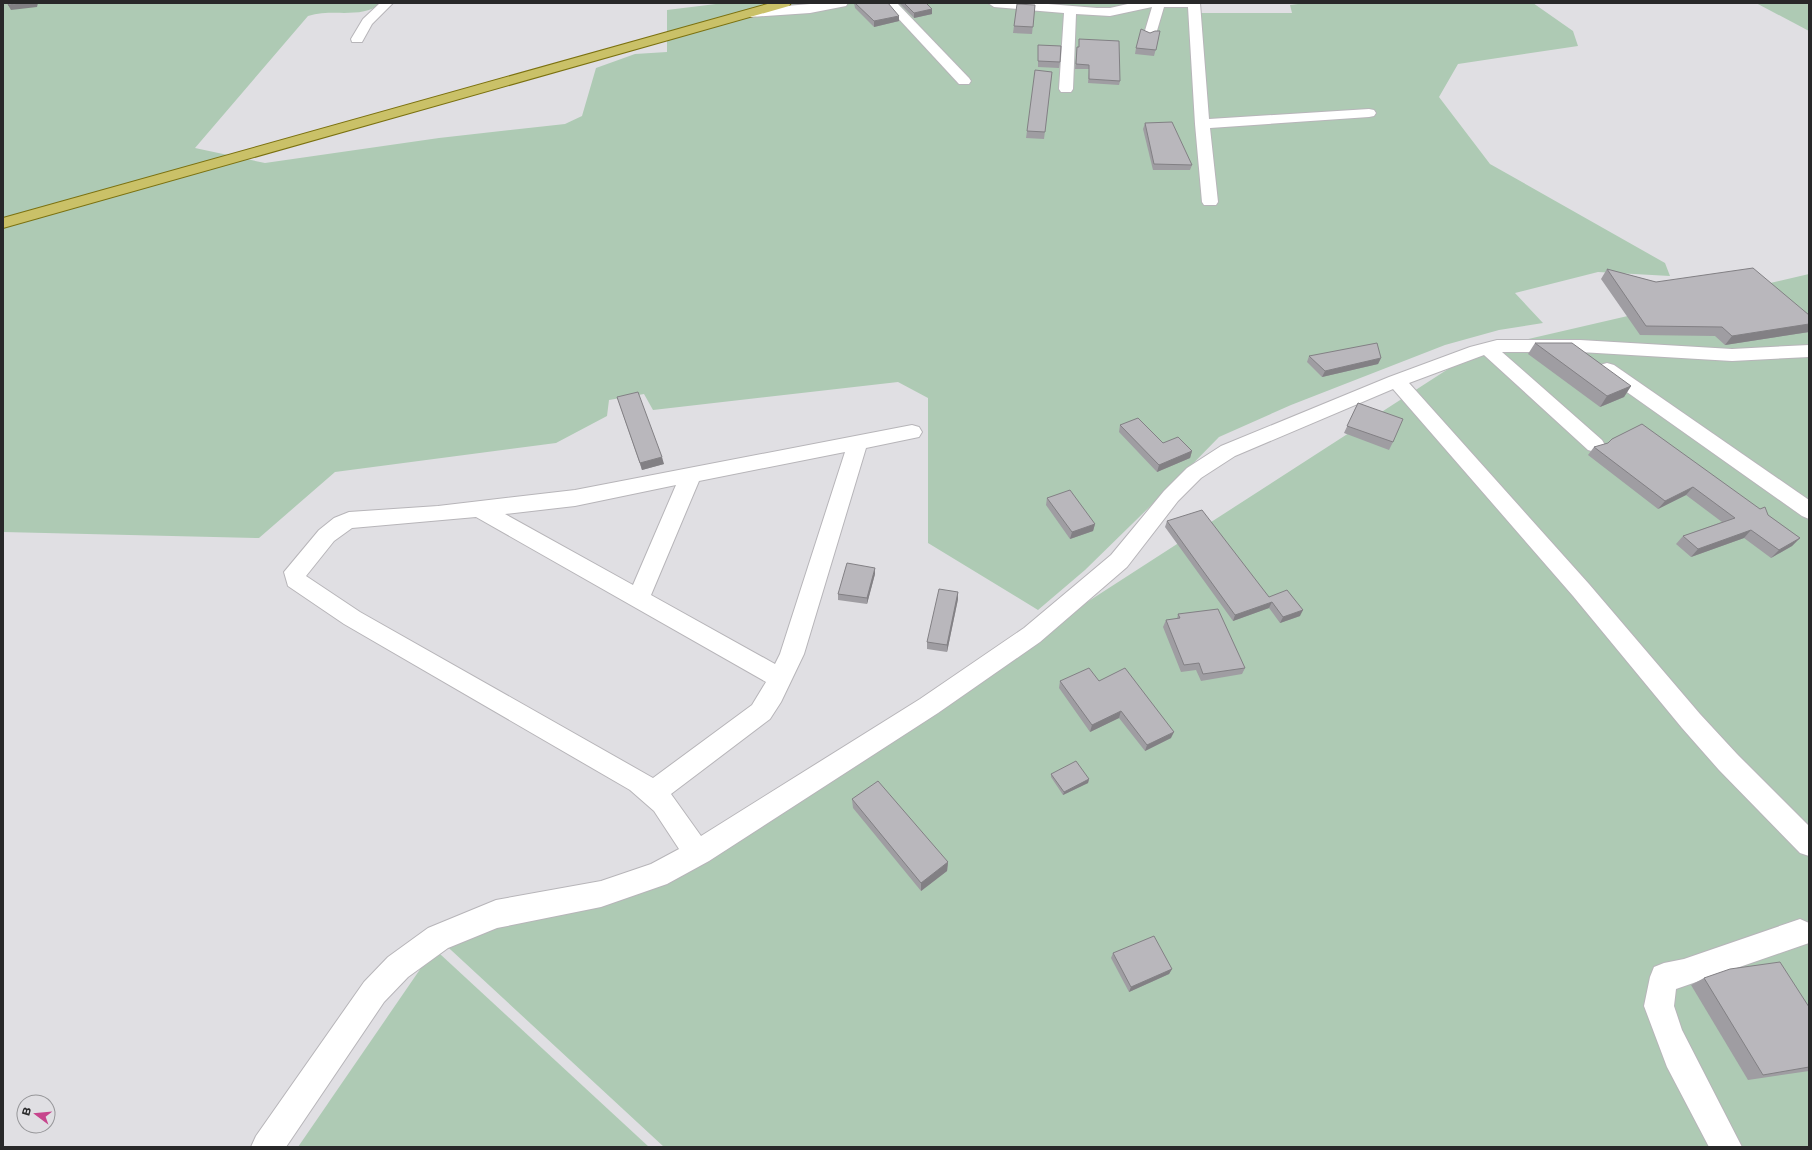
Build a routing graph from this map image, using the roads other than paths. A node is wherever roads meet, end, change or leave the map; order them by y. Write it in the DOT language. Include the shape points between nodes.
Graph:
graph roads {
  1 [pos="387,3"];
  2 [pos="785,3"];
  3 [pos="842,3"];
  4 [pos="890,3"];
  5 [pos="994,3"];
  6 [pos="1159,3"];
  7 [pos="1193,3"];
  8 [pos="753,8"];
  9 [pos="1070,11"];
  10 [pos="1150,34"];
  11 [pos="357,39"];
  12 [pos="964,81"];
  13 [pos="1066,89"];
  14 [pos="1369,113"];
  15 [pos="1202,124"];
  16 [pos="1210,202"];
  17 [pos="3,212"];
  18 [pos="3,223"];
  19 [pos="1580,346"];
  20 [pos="1488,349"];
  21 [pos="1809,351"];
  22 [pos="1396,381"];
  23 [pos="912,432"];
  24 [pos="858,443"];
  25 [pos="1595,444"];
  26 [pos="691,475"];
  27 [pos="479,510"];
  28 [pos="1809,511"];
  29 [pos="638,598"];
  30 [pos="780,678"];
  31 [pos="652,793"];
  32 [pos="1809,844"];
  33 [pos="698,853"];
  34 [pos="1806,935"];
  35 [pos="267,1147"];
  36 [pos="1726,1147"];
  1 -- 11 [label="street" via="367,22"];
  2 -- 8 [label="main road"];
  3 -- 8 [label="street" via="810,9"];
  4 -- 12 [label="street"];
  5 -- 9 [label="street"];
  6 -- 7 [label="street"];
  6 -- 9 [label="street" via="1137,5 1110,12"];
  6 -- 10 [label="street"];
  7 -- 15 [label="street"];
  8 -- 17 [label="main road"];
  8 -- 18 [label="main road"];
  9 -- 13 [label="street"];
  14 -- 15 [label="street"];
  15 -- 16 [label="street"];
  19 -- 20 [label="street" via="1526,345 1497,346"];
  19 -- 21 [label="street" via="1732,355 1793,354"];
  19 -- 28 [label="street" via="1596,362"];
  20 -- 22 [label="street"];
  20 -- 25 [label="street"];
  22 -- 32 [label="street" via="1582,590 1691,721"];
  22 -- 33 [label="street" via="1228,451 1194,473 1170,496 1119,561 1032,634 929,706"];
  23 -- 24 [label="street"];
  24 -- 26 [label="street"];
  24 -- 30 [label="street" via="792,654"];
  26 -- 27 [label="street" via="575,498"];
  26 -- 29 [label="street"];
  27 -- 29 [label="street"];
  27 -- 31 [label="street" via="349,520 340,523 295,572 296,580 352,618 639,782"];
  29 -- 30 [label="street"];
  30 -- 31 [label="street" via="761,712"];
  31 -- 33 [label="street" via="663,803"];
  33 -- 35 [label="street" via="657,875 601,894 496,914 438,938 398,967 374,992"];
  34 -- 36 [label="street" via="1664,977 1659,1006 1668,1032"];
}
